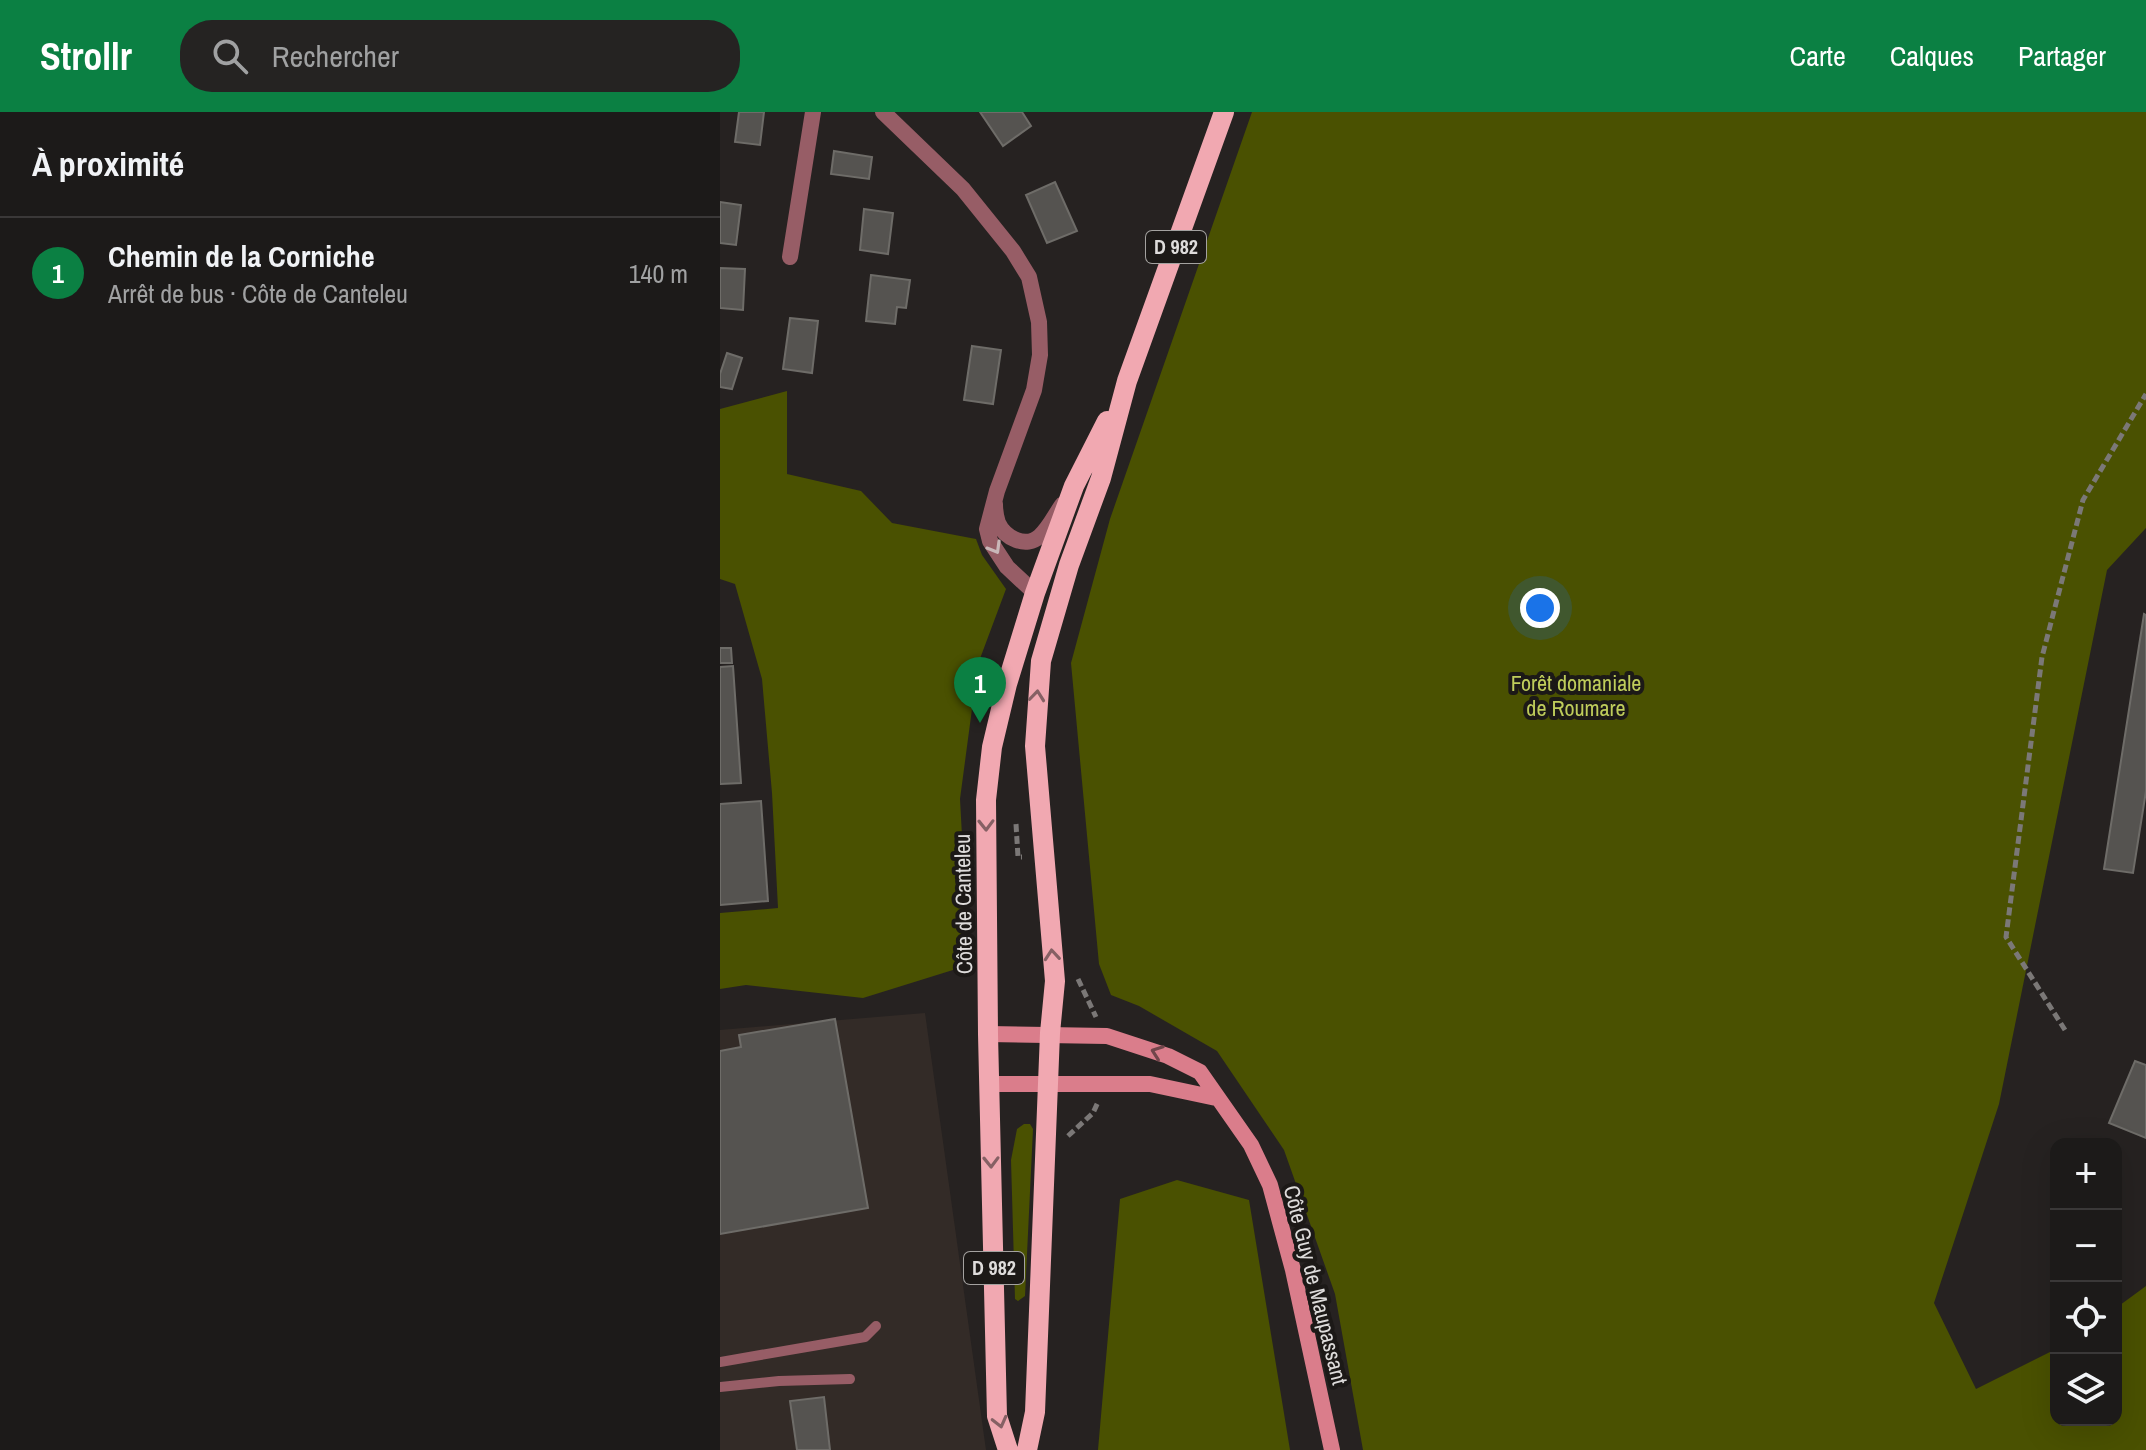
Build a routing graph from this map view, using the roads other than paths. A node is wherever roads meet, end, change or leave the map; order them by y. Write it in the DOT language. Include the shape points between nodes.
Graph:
graph roads {
  1 [pos="813,112"];
  2 [pos="883,112"];
  3 [pos="1224,112"];
  4 [pos="790,257"];
  5 [pos="1127,381"];
  6 [pos="1074,486"];
  7 [pos="994,499"];
  8 [pos="1035,593"];
  9 [pos="1050,1033"];
  10 [pos="988,1034"];
  11 [pos="989,1084"];
  12 [pos="1050,1084"];
  13 [pos="1216,1098"];
  14 [pos="876,1326"];
  15 [pos="720,1362"];
  16 [pos="850,1379"];
  17 [pos="720,1387"];
  18 [pos="1008,1450"];
  19 [pos="1027,1450"];
  20 [pos="1332,1450"];
  1 -- 4 [label="street"];
  2 -- 7 [label="street" via="963,189 1029,277 1040,355 1034,390"];
  3 -- 5 [label="main road, Côte de Canteleu / D 982"];
  5 -- 6 [label="main road, Côte de Canteleu"];
  9 -- 5 [label="main road, Côte de Canteleu / D 982, one-way" via="1055,981 1035,746 1041,661"];
  6 -- 7 [label="street" via="1042,535 1028,542 1003,530"];
  6 -- 8 [label="main road, Côte de Canteleu"];
  7 -- 8 [label="street, one-way" via="988,517 990,541 1007,567"];
  8 -- 10 [label="main road, Côte de Canteleu / D 982, one-way" via="992,747 986,800"];
  9 -- 10 [label="street, Côte Guy de Maupassant"];
  9 -- 12 [label="main road, Côte de Canteleu / D 982"];
  13 -- 9 [label="street, Côte Guy de Maupassant, one-way" via="1200,1072 1168,1056 1107,1036"];
  10 -- 11 [label="main road, Côte de Canteleu / D 982"];
  11 -- 12 [label="street"];
  11 -- 18 [label="main road, Côte de Canteleu / D 982, one-way" via="997,1416"];
  12 -- 13 [label="street" via="1150,1084"];
  12 -- 19 [label="main road, Côte de Canteleu / D 982" via="1035,1412"];
  13 -- 20 [label="street, Côte Guy de Maupassant" via="1256,1155 1277,1205"];
  14 -- 15 [label="lane" via="865,1337"];
  16 -- 17 [label="lane"];
}
